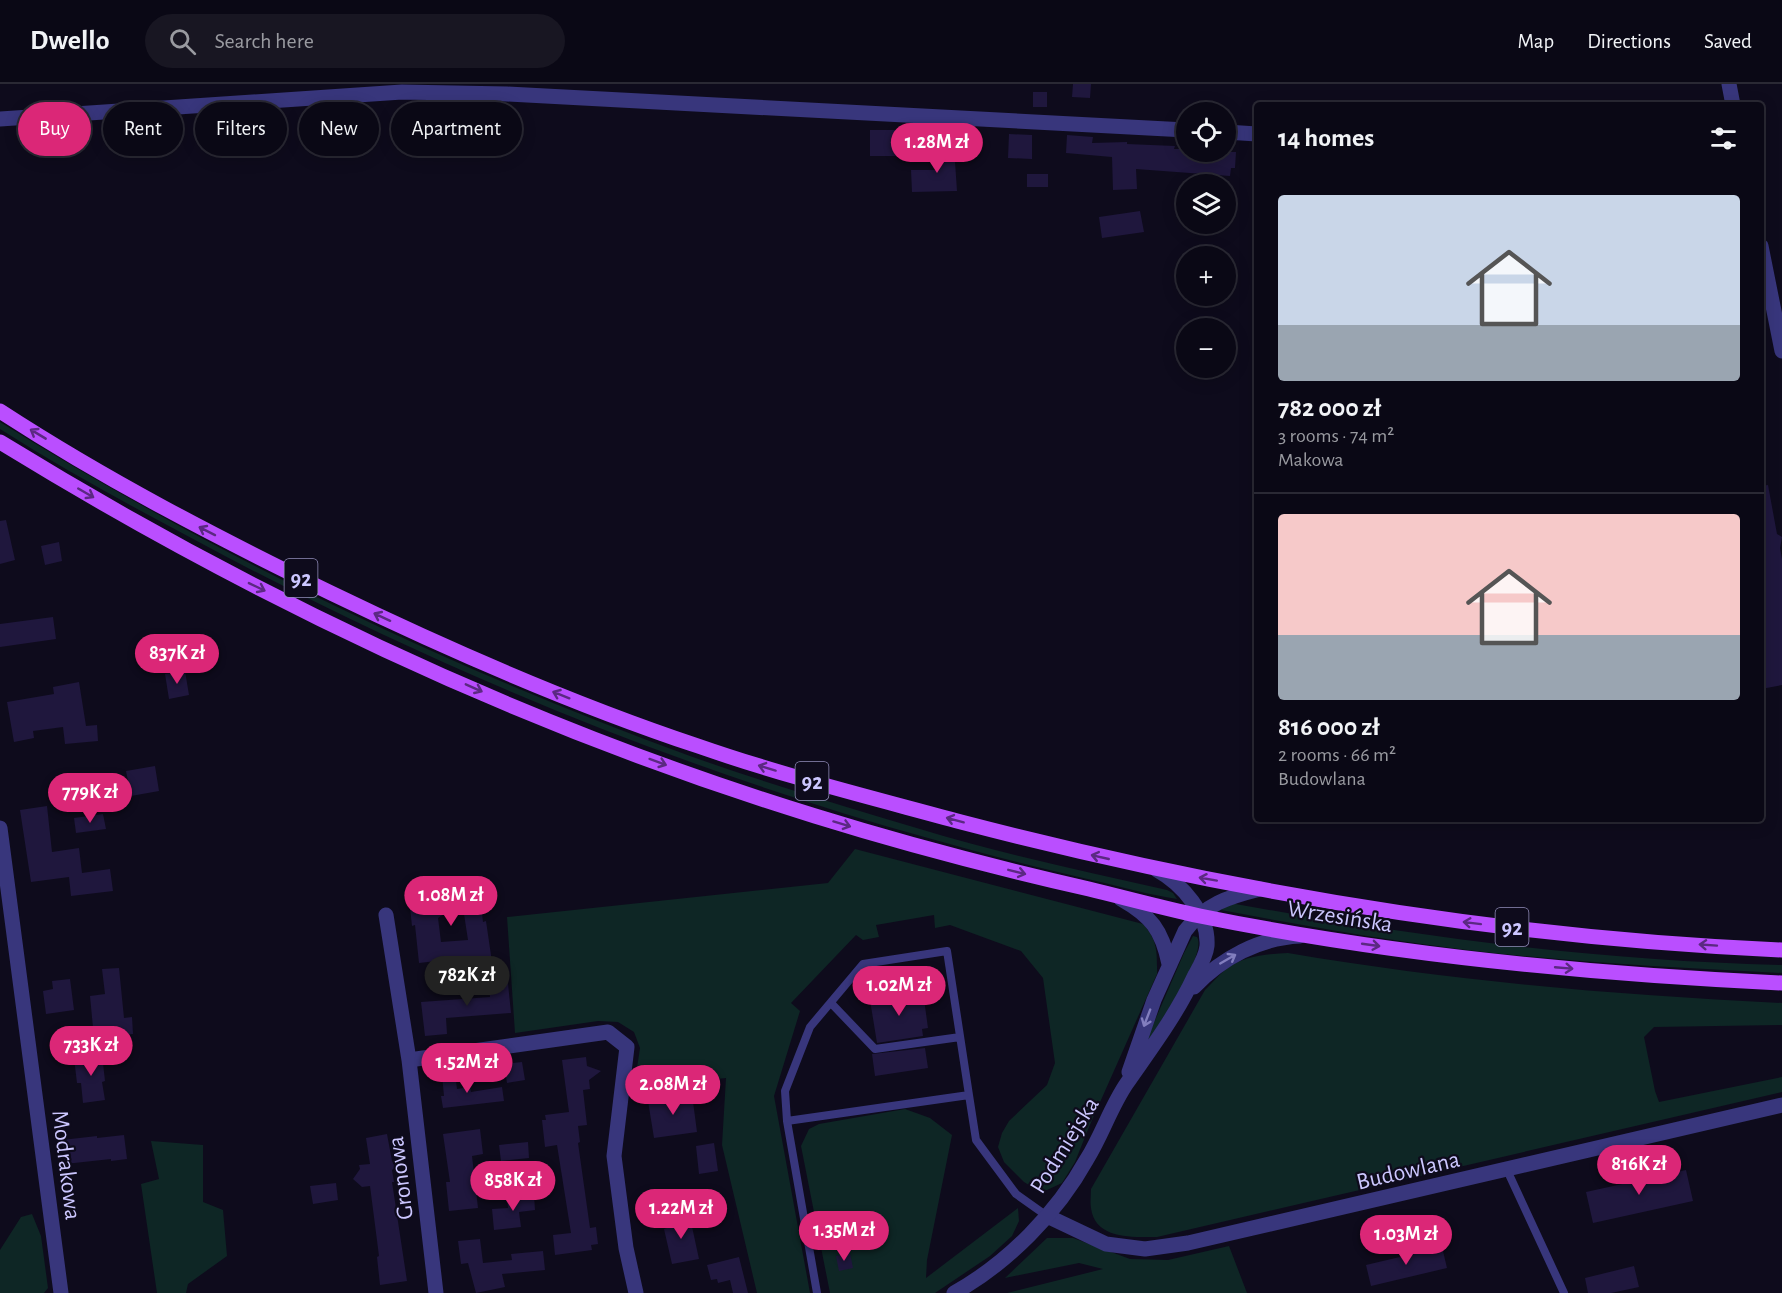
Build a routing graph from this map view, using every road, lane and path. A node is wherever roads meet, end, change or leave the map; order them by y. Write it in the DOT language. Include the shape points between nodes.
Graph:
graph roads {
  1 [pos="1729,84"];
  2 [pos="1732,102"];
  3 [pos="0,119"];
  4 [pos="1176,129"];
  5 [pos="1236,133"];
  6 [pos="1254,134"];
  7 [pos="1764,261"];
  8 [pos="1782,351"];
  9 [pos="0,411"];
  10 [pos="0,442"];
  11 [pos="0,828"];
  12 [pos="3,865"];
  13 [pos="1156,870"];
  14 [pos="1260,889"];
  15 [pos="1115,896"];
  16 [pos="386,915"];
  17 [pos="1200,916"];
  18 [pos="1313,935"];
  19 [pos="1782,950"];
  20 [pos="1169,964"];
  21 [pos="1782,983"];
  22 [pos="1184,998"];
  23 [pos="831,1003"];
  24 [pos="960,1037"];
  25 [pos="409,1060"];
  26 [pos="1125,1086"];
  27 [pos="969,1095"];
  28 [pos="1782,1105"];
  29 [pos="787,1121"];
  30 [pos="1507,1170"];
  31 [pos="1047,1216"];
  32 [pos="61,1293"];
  33 [pos="436,1293"];
  34 [pos="636,1293"];
  35 [pos="817,1293"];
  36 [pos="954,1293"];
  37 [pos="1564,1293"];
  1 -- 2 [label="street"];
  3 -- 4 [label="street" via="402,92"];
  5 -- 6 [label="street"];
  7 -- 8 [label="street"];
  13 -- 9 [label="main road, Wrzesińska / 92, one-way" via="789,775 615,717 371,612 198,526"];
  10 -- 15 [label="main road, Wrzesińska / 92, one-way" via="247,582 485,693 659,762 811,815"];
  11 -- 12 [label="street, Modrakowa"];
  12 -- 32 [label="street, Modrakowa"];
  14 -- 13 [label="main road, Wrzesińska / 92, one-way"];
  13 -- 17 [label="street, Podmiejska" via="1177,883"];
  14 -- 17 [label="street, Podmiejska" via="1223,899"];
  19 -- 14 [label="main road, Wrzesińska / 92, one-way" via="1463,922"];
  15 -- 17 [label="main road, Wrzesińska / 92"];
  15 -- 20 [label="street" via="1136,907 1155,926"];
  16 -- 25 [label="street, Gronowa"];
  17 -- 18 [label="main road, Wrzesińska / 92"];
  17 -- 20 [label="street, Podmiejska" via="1185,931"];
  17 -- 22 [label="street, Podmiejska" via="1206,952"];
  18 -- 21 [label="main road, Wrzesińska / 92, one-way" via="1477,960"];
  22 -- 18 [label="street, one-way" via="1211,969 1246,949 1277,939"];
  20 -- 26 [label="street, Podmiejska, one-way"];
  22 -- 26 [label="street, Podmiejska"];
  23 -- 24 [label="lane" via="875,1049"];
  23 -- 24 [label="lane" via="863,964 946,951"];
  23 -- 29 [label="lane" via="810,1027 785,1091"];
  24 -- 27 [label="lane"];
  25 -- 33 [label="street, Gronowa"];
  25 -- 34 [label="street" via="608,1032 627,1047 614,1156"];
  26 -- 31 [label="street, Podmiejska" via="1087,1160"];
  27 -- 29 [label="lane"];
  27 -- 31 [label="lane" via="976,1140 1016,1194"];
  28 -- 30 [label="street, Budowlana"];
  29 -- 35 [label="lane"];
  30 -- 31 [label="street, Budowlana" via="1188,1244 1145,1249 1106,1244"];
  30 -- 37 [label="lane"];
  31 -- 36 [label="street, Podmiejska" via="988,1270"];
}
